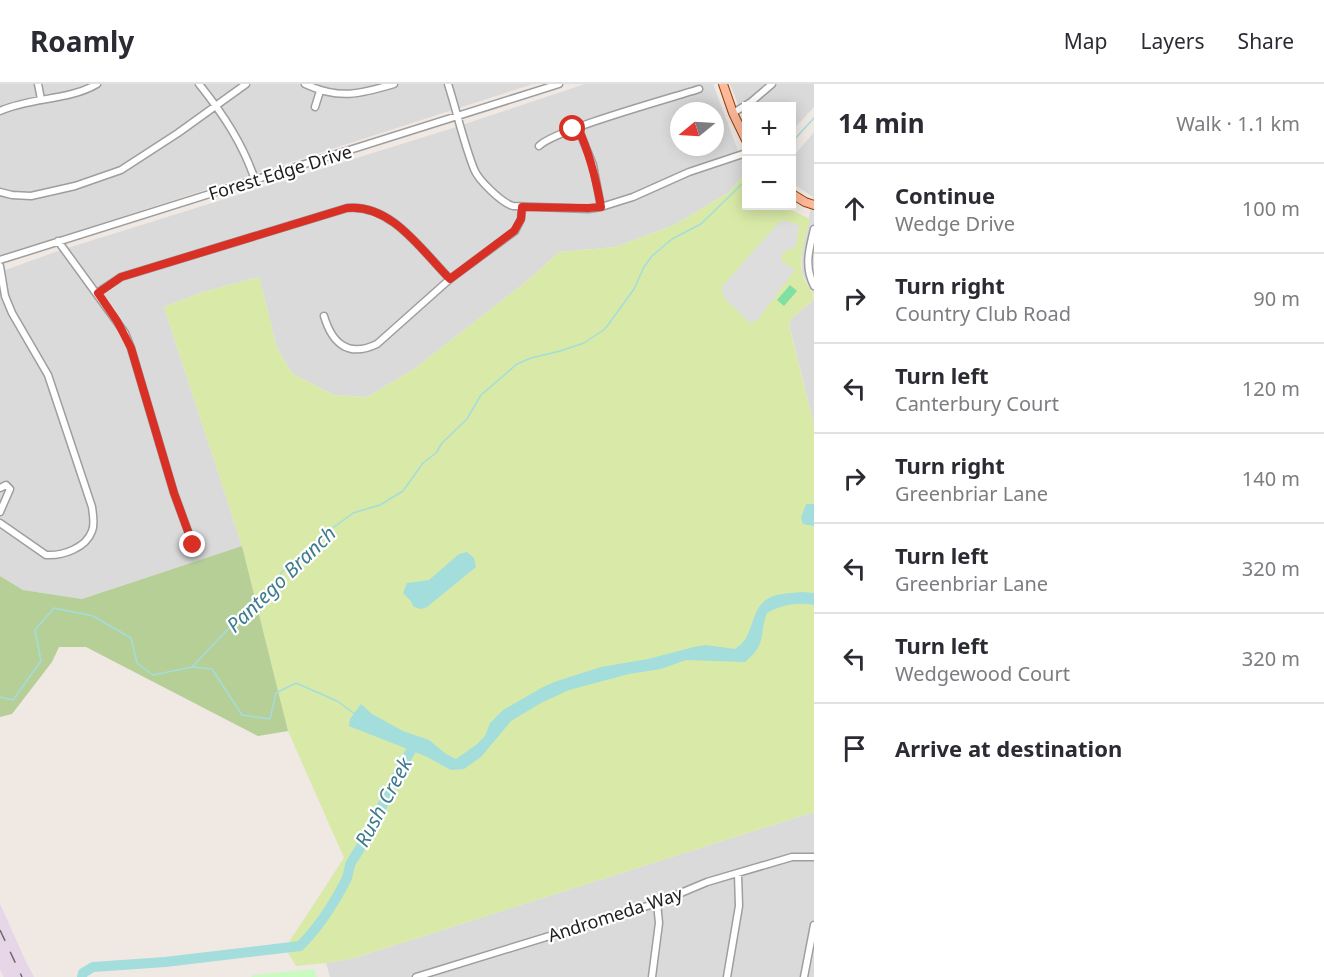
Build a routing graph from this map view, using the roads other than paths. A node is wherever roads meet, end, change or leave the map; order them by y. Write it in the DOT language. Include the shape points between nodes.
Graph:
graph roads {
  1 [pos="38,84"];
  2 [pos="97,84"];
  3 [pos="199,84"];
  4 [pos="246,84"];
  5 [pos="305,84"];
  6 [pos="394,84"];
  7 [pos="448,84"];
  8 [pos="559,84"];
  9 [pos="723,84"];
  10 [pos="772,84"];
  11 [pos="699,89"];
  12 [pos="320,91"];
  13 [pos="41,99"];
  14 [pos="215,105"];
  15 [pos="315,107"];
  16 [pos="0,111"];
  17 [pos="733,113"];
  18 [pos="459,117"];
  19 [pos="578,128"];
  20 [pos="742,130"];
  21 [pos="539,146"];
  22 [pos="742,155"];
  23 [pos="255,180"];
  24 [pos="0,192"];
  25 [pos="796,196"];
  26 [pos="814,205"];
  27 [pos="522,207"];
  28 [pos="601,207"];
  29 [pos="814,229"];
  30 [pos="58,241"];
  31 [pos="0,260"];
  32 [pos="0,266"];
  33 [pos="450,279"];
  34 [pos="814,286"];
  35 [pos="98,293"];
  36 [pos="324,316"];
  37 [pos="0,488"];
  38 [pos="0,512"];
  39 [pos="0,523"];
  40 [pos="193,545"];
  41 [pos="814,857"];
  42 [pos="738,874"];
  43 [pos="657,903"];
  44 [pos="814,925"];
  45 [pos="416,977"];
  46 [pos="652,977"];
  47 [pos="727,977"];
  48 [pos="804,977"];
  1 -- 13 [label="street"];
  2 -- 13 [label="street"];
  3 -- 14 [label="street"];
  4 -- 14 [label="street"];
  5 -- 12 [label="street"];
  6 -- 12 [label="street" via="358,95"];
  7 -- 18 [label="street"];
  8 -- 18 [label="street, Forest Edge Drive"];
  9 -- 17 [label="main road"];
  10 -- 17 [label="street"];
  11 -- 19 [label="street"];
  12 -- 15 [label="street"];
  13 -- 16 [label="street"];
  14 -- 23 [label="street" via="241,143"];
  14 -- 24 [label="street" via="121,170 31,196"];
  17 -- 20 [label="main road"];
  18 -- 23 [label="street, Forest Edge Drive"];
  18 -- 27 [label="street" via="474,170 505,203"];
  19 -- 21 [label="street"];
  19 -- 28 [label="street" via="593,165"];
  22 -- 28 [label="street"];
  23 -- 30 [label="street, Forest Edge Drive"];
  25 -- 26 [label="main road"];
  27 -- 28 [label="street"];
  27 -- 33 [label="street" via="514,231"];
  29 -- 34 [label="street" via="807,260"];
  30 -- 31 [label="street, Forest Edge Drive"];
  30 -- 35 [label="street"];
  32 -- 39 [label="street" via="12,313 43,363 94,523 90,534 76,548 46,555"];
  33 -- 35 [label="street" via="395,223 358,206 121,277"];
  33 -- 36 [label="street" via="373,346 352,349 338,343"];
  35 -- 40 [label="street" via="131,348"];
  37 -- 38 [label="street" via="6,485 10,489"];
  41 -- 42 [label="street, Andromeda Way" via="792,857"];
  42 -- 43 [label="street, Andromeda Way"];
  42 -- 47 [label="street" via="740,906"];
  43 -- 45 [label="street, Andromeda Way"];
  43 -- 46 [label="street" via="659,923"];
  44 -- 48 [label="street"];
}
